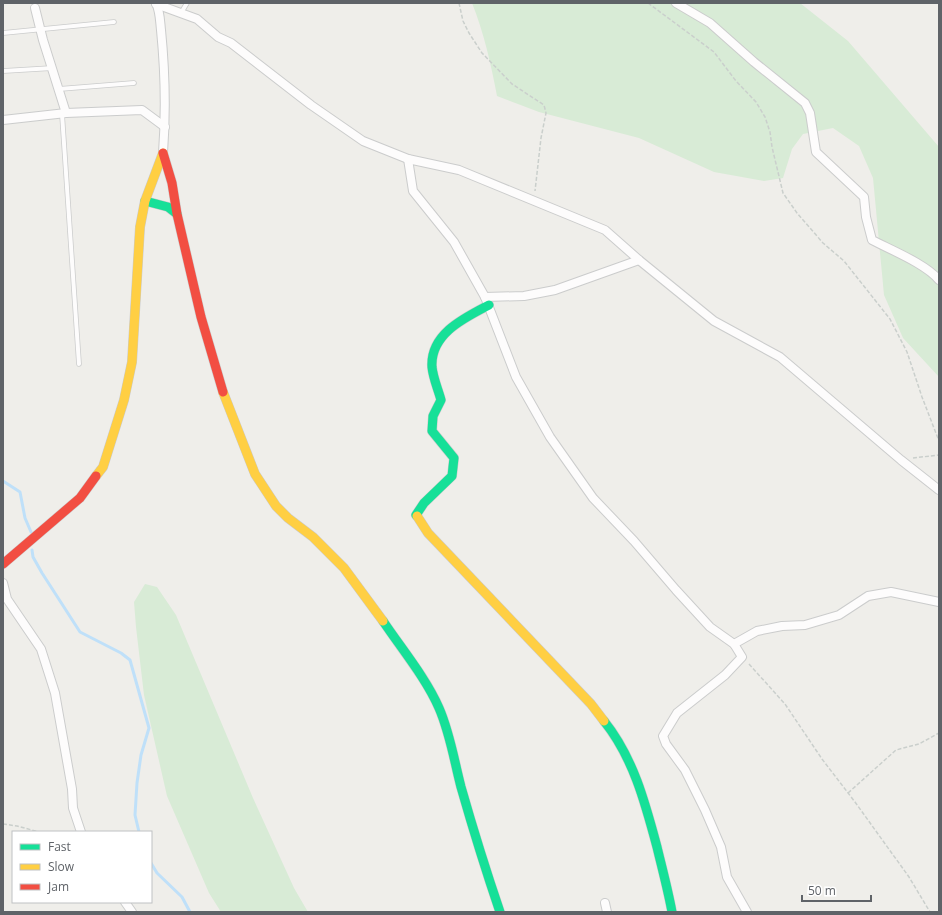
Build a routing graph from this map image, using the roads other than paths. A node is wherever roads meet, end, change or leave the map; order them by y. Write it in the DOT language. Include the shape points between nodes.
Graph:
graph roads {
  1 [pos="187,3"];
  2 [pos="676,3"];
  3 [pos="156,4"];
  4 [pos="35,8"];
  5 [pos="181,13"];
  6 [pos="114,22"];
  7 [pos="40,30"];
  8 [pos="3,33"];
  9 [pos="53,68"];
  10 [pos="3,71"];
  11 [pos="134,83"];
  12 [pos="59,89"];
  13 [pos="64,113"];
  14 [pos="3,120"];
  15 [pos="165,127"];
  16 [pos="163,153"];
  17 [pos="408,159"];
  18 [pos="145,202"];
  19 [pos="177,214"];
  20 [pos="639,260"];
  21 [pos="939,280"];
  22 [pos="487,301"];
  23 [pos="79,364"];
  24 [pos="939,490"];
  25 [pos="3,564"];
  26 [pos="3,583"];
  27 [pos="939,602"];
  28 [pos="734,644"];
  29 [pos="81,831"];
  30 [pos="126,903"];
  31 [pos="132,912"];
  32 [pos="500,912"];
  33 [pos="672,912"];
  34 [pos="747,912"];
  1 -- 5 [label="lane"];
  2 -- 21 [label="street" via="710,23 805,103 810,113 816,152 864,197 872,240 920,265"];
  3 -- 5 [label="street"];
  3 -- 15 [label="street" via="162,43"];
  4 -- 7 [label="street"];
  5 -- 17 [label="street" via="198,19 218,37 230,43 363,141"];
  6 -- 7 [label="lane"];
  7 -- 8 [label="lane"];
  7 -- 9 [label="street"];
  9 -- 10 [label="lane"];
  9 -- 12 [label="street"];
  11 -- 12 [label="lane"];
  12 -- 13 [label="street"];
  13 -- 14 [label="street"];
  13 -- 15 [label="street" via="142,110"];
  13 -- 23 [label="lane"];
  15 -- 16 [label="street"];
  16 -- 18 [label="street"];
  16 -- 19 [label="street"];
  17 -- 20 [label="street" via="459,170 605,230"];
  17 -- 22 [label="street" via="413,190 454,242"];
  18 -- 19 [label="street" via="168,207"];
  18 -- 25 [label="street" via="140,227 132,362 124,400 103,467 80,498"];
  19 -- 32 [label="street" via="212,355 224,395 255,474 276,506 319,542 344,568 429,688 448,730 461,786"];
  20 -- 22 [label="street" via="555,290"];
  20 -- 24 [label="street" via="714,321 780,357"];
  22 -- 28 [label="street" via="516,377 550,437 593,498 710,627"];
  22 -- 33 [label="street" via="450,328 433,349 432,366 441,400 432,416 432,431 454,458 452,476 416,514 428,533 591,704 614,733 645,801"];
  26 -- 29 [label="street" via="7,599 41,649 55,693 73,808"];
  27 -- 28 [label="street" via="891,592 868,596 839,616 805,625 757,631"];
  28 -- 34 [label="street" via="742,657 725,675 677,714 663,736 685,770 705,810 720,847 728,877"];
  30 -- 31 [label="street"];
}
